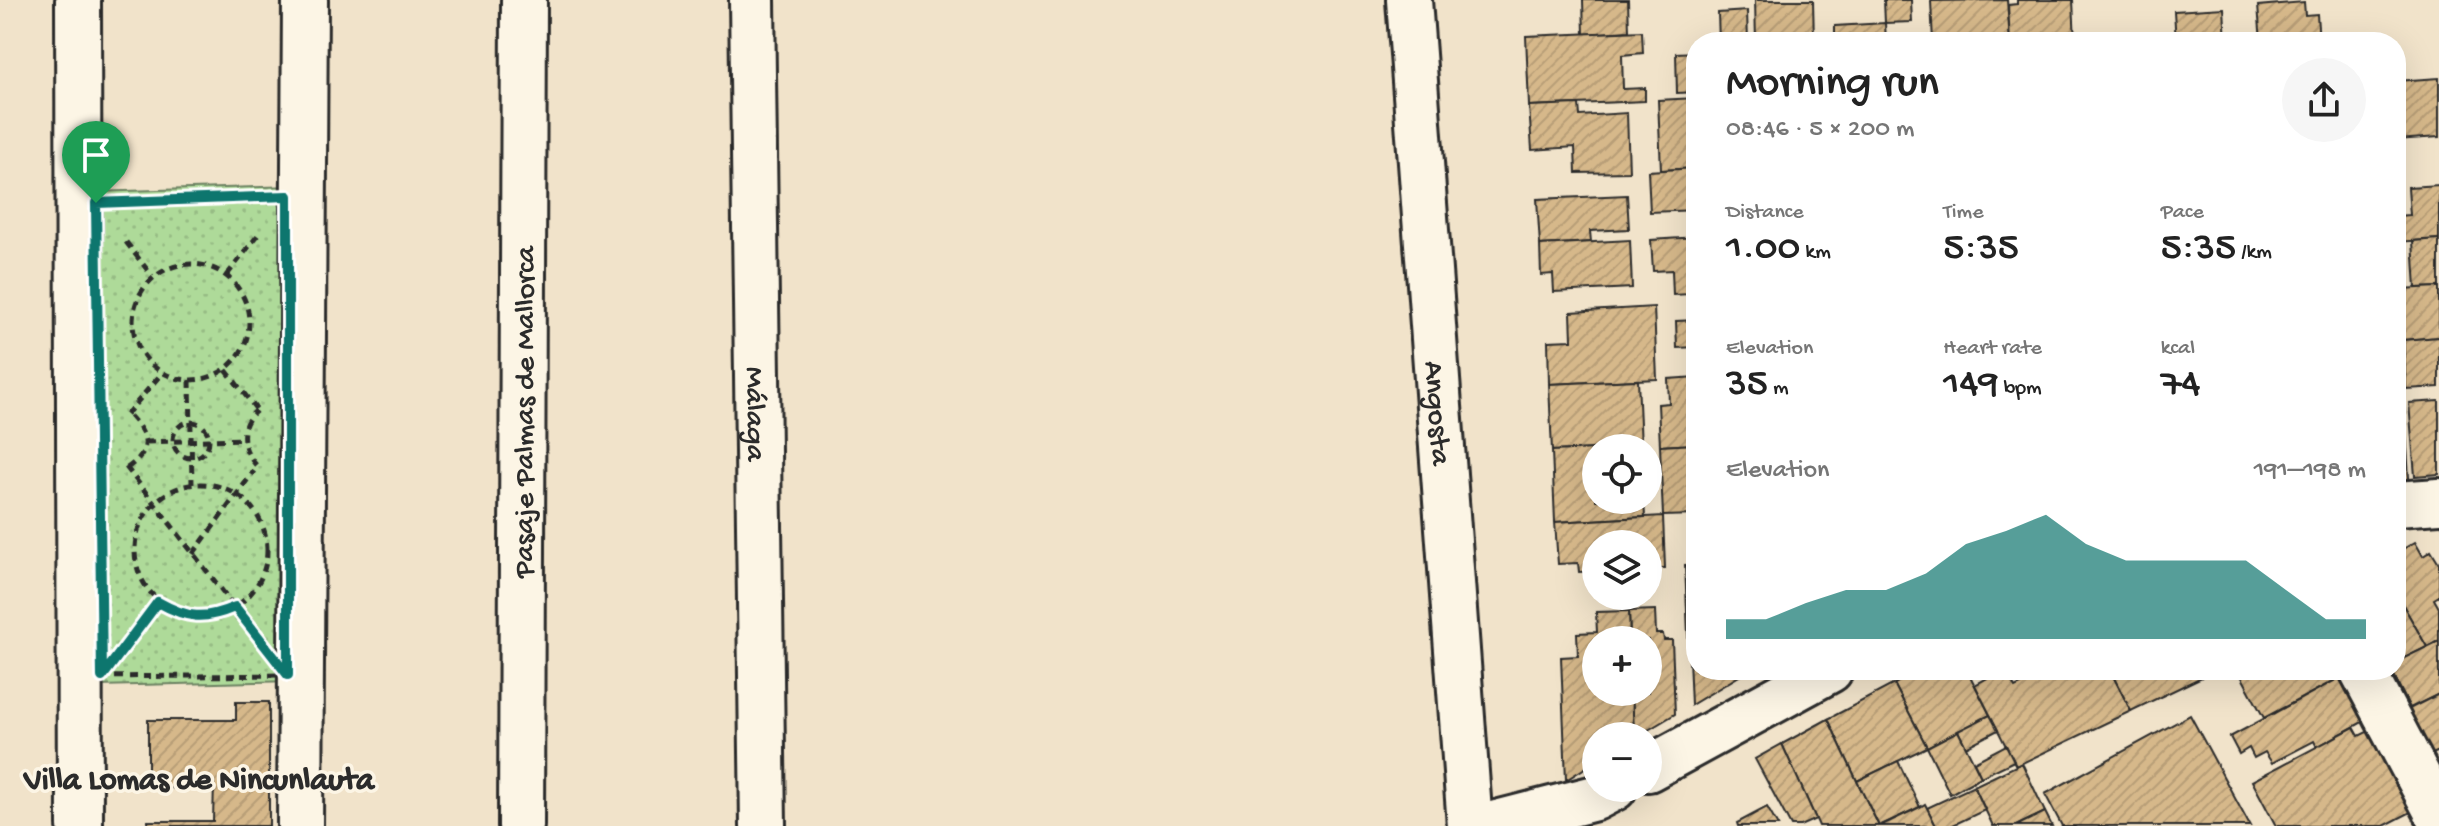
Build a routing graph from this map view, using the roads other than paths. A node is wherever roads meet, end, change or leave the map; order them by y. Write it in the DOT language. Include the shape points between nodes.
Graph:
graph roads {
  1 [pos="78,0"];
  2 [pos="305,0"];
  3 [pos="524,0"];
  4 [pos="752,0"];
  5 [pos="1409,0"];
  6 [pos="2439,501"];
  7 [pos="2406,503"];
  8 [pos="1801,680"];
  9 [pos="2367,680"];
  10 [pos="1662,761"];
  11 [pos="1606,804"];
  12 [pos="2439,816"];
  13 [pos="80,826"];
  14 [pos="300,826"];
  15 [pos="521,826"];
  16 [pos="763,826"];
  17 [pos="1470,826"];
  18 [pos="1485,826"];
  1 -- 13 [label="street"];
  2 -- 14 [label="street"];
  3 -- 15 [label="street, Pasaje Palmas de Mallorca"];
  4 -- 16 [label="street, Málaga"];
  5 -- 17 [label="street, Angosta"];
  6 -- 7 [label="street"];
  8 -- 10 [label="street"];
  9 -- 12 [label="street"];
  11 -- 18 [label="street"];
}
